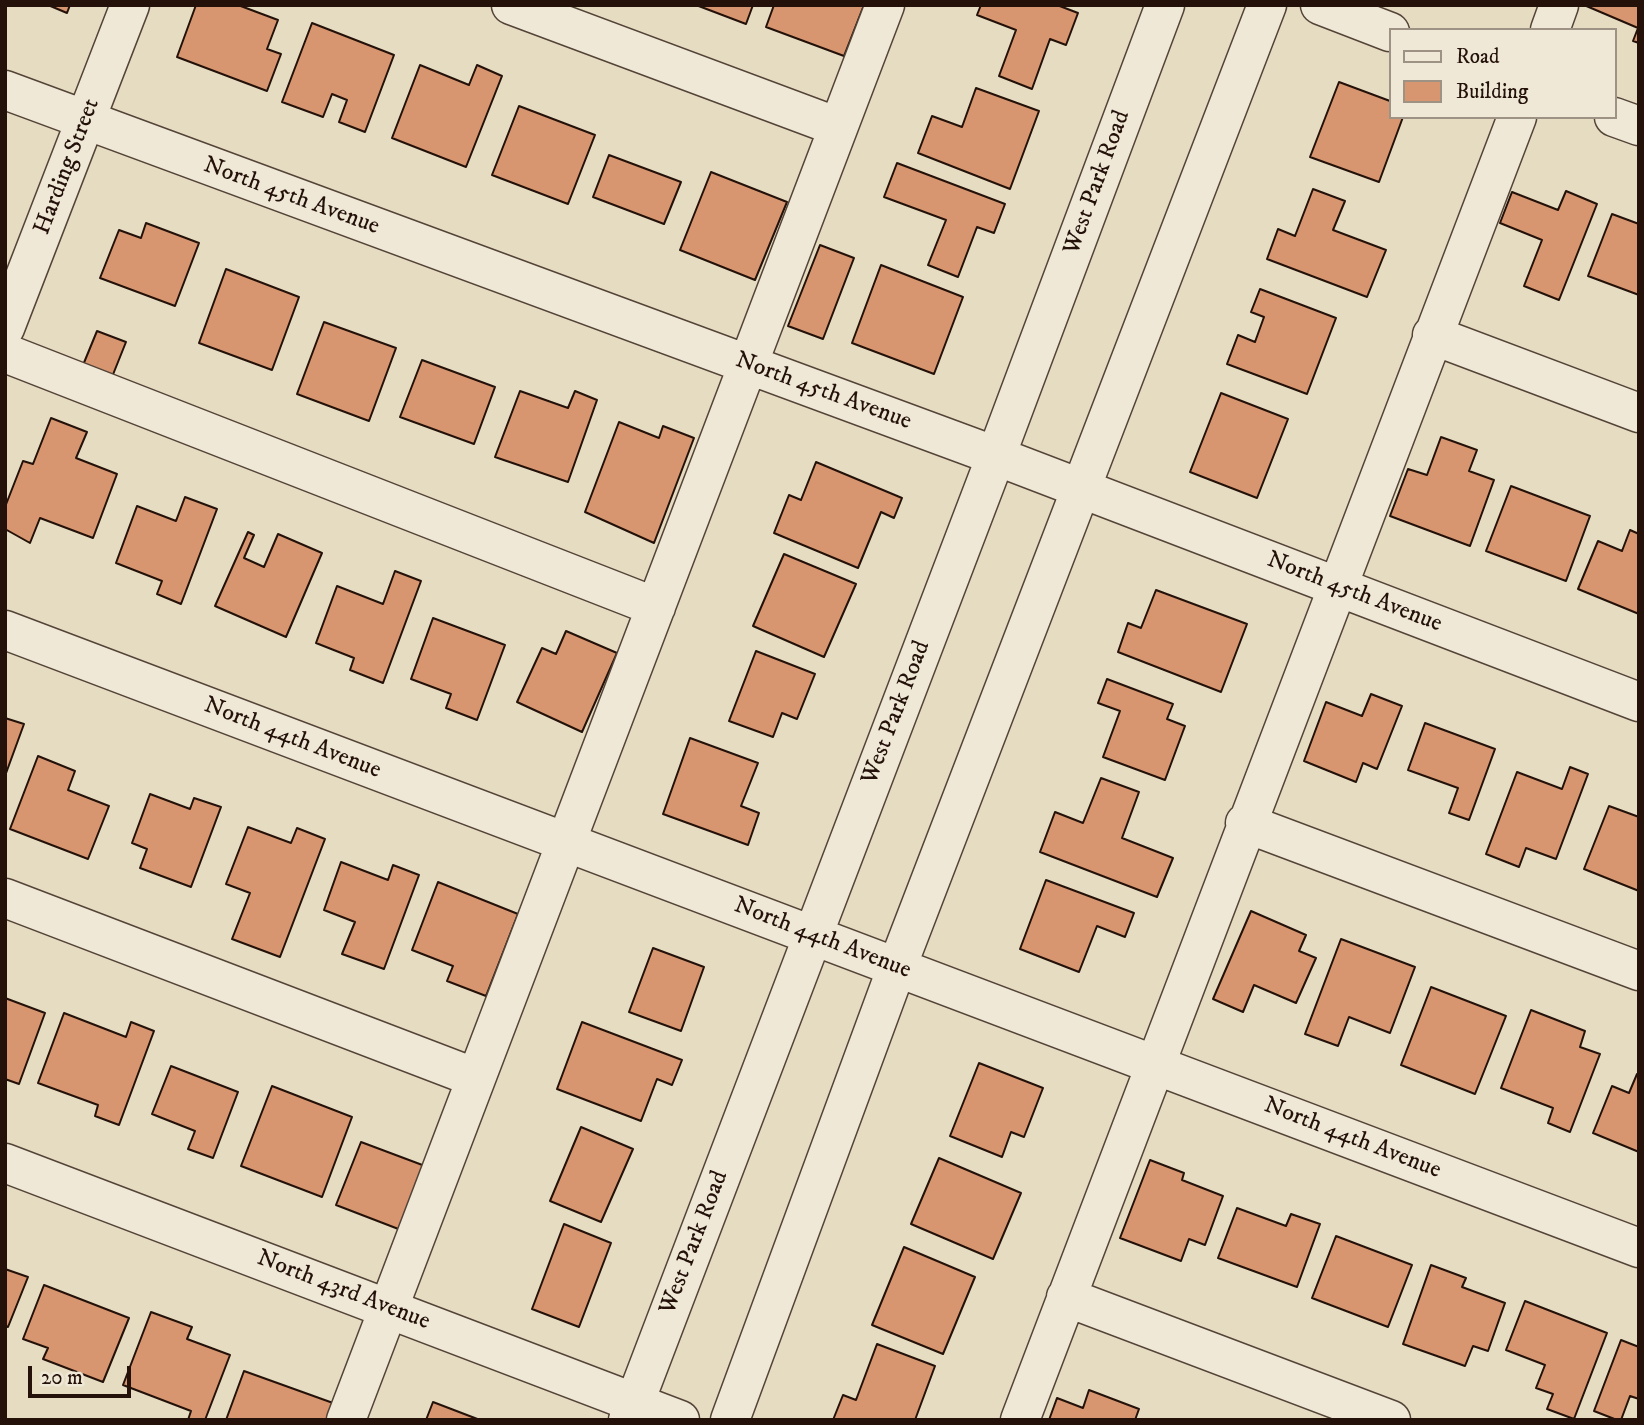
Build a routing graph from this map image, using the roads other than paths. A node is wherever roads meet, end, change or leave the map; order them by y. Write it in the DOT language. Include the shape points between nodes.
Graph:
graph roads {
  1 [pos="130,5"];
  2 [pos="511,5"];
  3 [pos="885,5"];
  4 [pos="1165,5"];
  5 [pos="1267,5"];
  6 [pos="1320,5"];
  7 [pos="1559,5"];
  8 [pos="1551,28"];
  9 [pos="1388,31"];
  10 [pos="5,90"];
  11 [pos="1616,118"];
  12 [pos="1516,119"];
  13 [pos="85,121"];
  14 [pos="1639,126"];
  15 [pos="838,127"];
  16 [pos="5,328"];
  17 [pos="1432,335"];
  18 [pos="5,353"];
  19 [pos="748,365"];
  20 [pos="1639,413"];
  21 [pos="996,456"];
  22 [pos="1082,489"];
  23 [pos="1336,586"];
  24 [pos="656,607"];
  25 [pos="5,630"];
  26 [pos="1639,702"];
  27 [pos="1245,823"];
  28 [pos="566,842"];
  29 [pos="5,898"];
  30 [pos="812,935"];
  31 [pos="897,967"];
  32 [pos="1639,971"];
  33 [pos="1154,1064"];
  34 [pos="476,1078"];
  35 [pos="5,1163"];
  36 [pos="1639,1248"];
  37 [pos="1066,1297"];
  38 [pos="389,1308"];
  39 [pos="631,1411"];
  40 [pos="346,1420"];
  41 [pos="680,1420"];
  42 [pos="730,1420"];
  43 [pos="1020,1420"];
  44 [pos="1391,1420"];
  1 -- 13 [label="street, Harding Street"];
  2 -- 15 [label="street"];
  3 -- 15 [label="street"];
  4 -- 21 [label="street, West Park Road"];
  5 -- 22 [label="street"];
  6 -- 9 [label="street"];
  7 -- 8 [label="street"];
  10 -- 13 [label="street, North 45th Avenue"];
  11 -- 14 [label="street"];
  12 -- 17 [label="street"];
  13 -- 16 [label="street, Harding Street"];
  13 -- 19 [label="street, North 45th Avenue"];
  15 -- 19 [label="street"];
  17 -- 20 [label="street"];
  17 -- 23 [label="street"];
  18 -- 24 [label="street"];
  19 -- 21 [label="street, North 45th Avenue"];
  19 -- 24 [label="street"];
  21 -- 22 [label="street, North 45th Avenue"];
  21 -- 30 [label="street, West Park Road"];
  22 -- 23 [label="street, North 45th Avenue"];
  22 -- 31 [label="street"];
  23 -- 26 [label="street, North 45th Avenue"];
  23 -- 27 [label="street"];
  24 -- 28 [label="street"];
  25 -- 28 [label="street, North 44th Avenue"];
  27 -- 32 [label="street"];
  27 -- 33 [label="street"];
  28 -- 30 [label="street, North 44th Avenue"];
  28 -- 34 [label="street"];
  29 -- 34 [label="street"];
  30 -- 31 [label="street, North 44th Avenue"];
  30 -- 39 [label="street, West Park Road"];
  31 -- 33 [label="street, North 44th Avenue"];
  31 -- 42 [label="street"];
  33 -- 36 [label="street, North 44th Avenue"];
  33 -- 37 [label="street"];
  34 -- 38 [label="street"];
  35 -- 38 [label="street, North 43rd Avenue"];
  37 -- 43 [label="street"];
  37 -- 44 [label="street"];
  38 -- 39 [label="street, North 43rd Avenue"];
  38 -- 40 [label="street"];
  39 -- 41 [label="street, North 43rd Avenue"];
}
